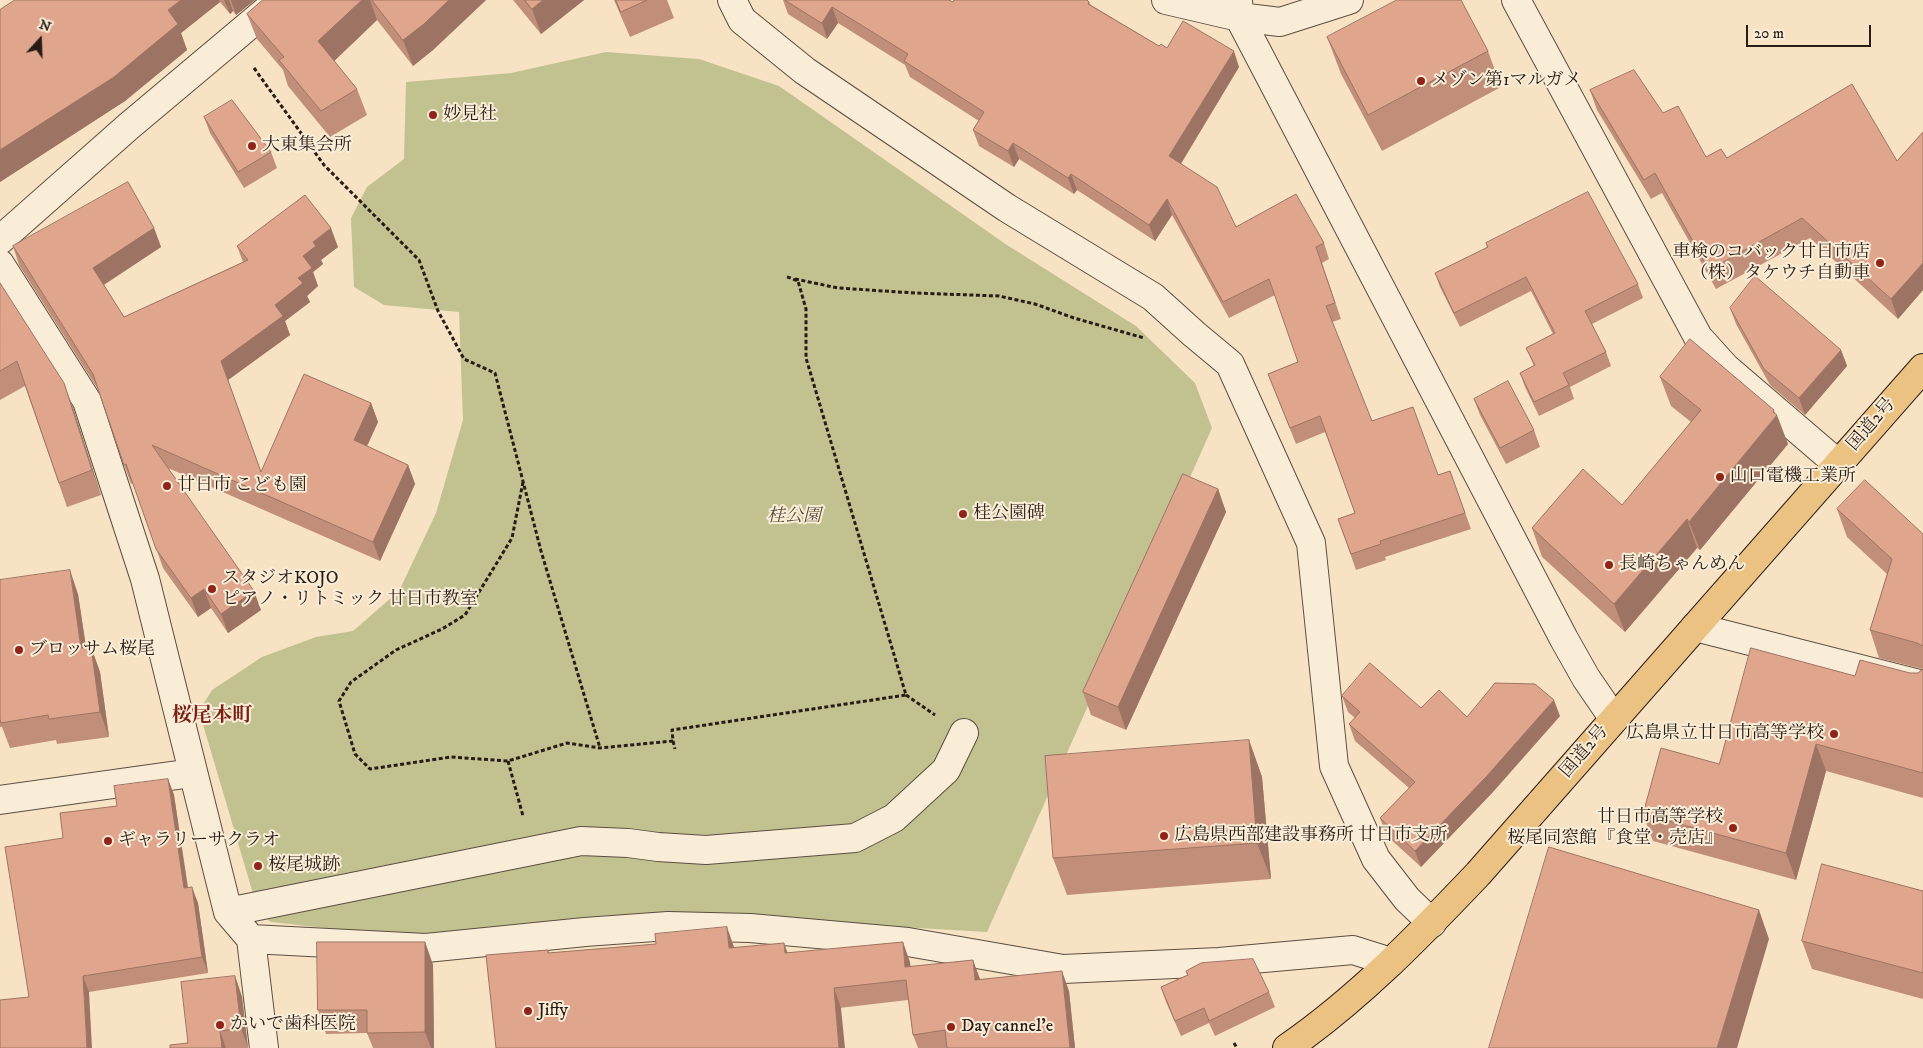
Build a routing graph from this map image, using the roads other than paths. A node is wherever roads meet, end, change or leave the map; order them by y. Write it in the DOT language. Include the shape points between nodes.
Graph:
graph roads {
  1 [pos="279,0"];
  2 [pos="732,0"];
  3 [pos="1166,0"];
  4 [pos="1348,0"];
  5 [pos="1516,0"];
  6 [pos="1239,9"];
  7 [pos="0,240"];
  8 [pos="0,264"];
  9 [pos="1923,368"];
  10 [pos="1838,464"];
  11 [pos="1695,627"];
  12 [pos="1923,685"];
  13 [pos="1614,719"];
  14 [pos="964,733"];
  15 [pos="192,773"];
  16 [pos="0,800"];
  17 [pos="228,912"];
  18 [pos="1432,923"];
  19 [pos="251,939"];
  20 [pos="1391,962"];
  21 [pos="1334,1011"];
  22 [pos="264,1048"];
  23 [pos="1287,1048"];
  24 [pos="1312,1048"];
  1 -- 7 [label="street" via="128,126"];
  2 -- 18 [label="street" via="742,20 805,72 1007,208 1153,297 1230,364 1311,543 1334,766 1376,859 1407,899"];
  3 -- 6 [label="street"];
  4 -- 6 [label="street" via="1280,22"];
  5 -- 10 [label="street" via="1698,337 1726,368"];
  6 -- 13 [label="street" via="1567,646"];
  8 -- 15 [label="street" via="87,401 145,579"];
  9 -- 10 [label="highway, 国道2号"];
  10 -- 11 [label="highway, 国道2号"];
  11 -- 12 [label="street"];
  11 -- 13 [label="highway, 国道2号"];
  13 -- 18 [label="highway, 国道2号"];
  14 -- 17 [label="street" via="946,770 894,818 855,838 706,850 581,841"];
  15 -- 16 [label="street"];
  15 -- 17 [label="street"];
  17 -- 19 [label="street"];
  18 -- 20 [label="highway, 国道2号"];
  19 -- 20 [label="street" via="426,948 668,926 750,928 908,942 1063,969 1219,962 1353,950"];
  19 -- 22 [label="street"];
  20 -- 21 [label="highway, 国道2号"];
  21 -- 23 [label="highway, 国道2号"];
  21 -- 24 [label="street" via="1321,1025"];
}
